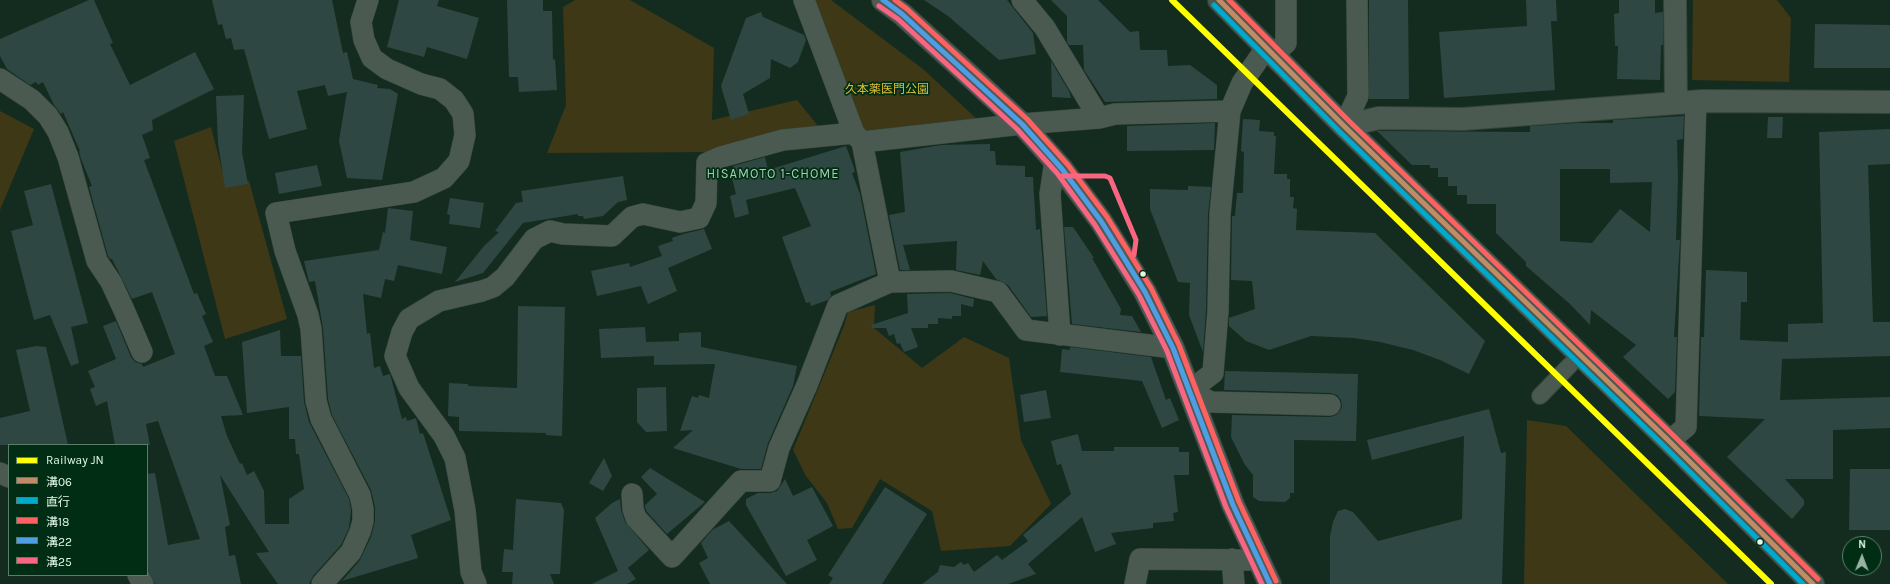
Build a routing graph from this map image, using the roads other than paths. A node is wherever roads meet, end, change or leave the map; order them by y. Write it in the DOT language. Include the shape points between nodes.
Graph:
graph roads {
  1 [pos="368,0"];
  2 [pos="804,0"];
  3 [pos="883,0"];
  4 [pos="1022,0"];
  5 [pos="1219,0"];
  6 [pos="1286,0"];
  7 [pos="1357,0"];
  8 [pos="1675,0"];
  9 [pos="1270,52"];
  10 [pos="0,79"];
  11 [pos="1686,102"];
  12 [pos="1890,102"];
  13 [pos="1230,111"];
  14 [pos="1099,118"];
  15 [pos="1022,124"];
  16 [pos="1344,126"];
  17 [pos="858,138"];
  18 [pos="1055,161"];
  19 [pos="890,282"];
  20 [pos="1060,335"];
  21 [pos="1173,348"];
  22 [pos="142,352"];
  23 [pos="1570,365"];
  24 [pos="1189,391"];
  25 [pos="1540,396"];
  26 [pos="1330,405"];
  27 [pos="1669,441"];
  28 [pos="632,494"];
  29 [pos="1232,559"];
  30 [pos="1258,560"];
  31 [pos="322,584"];
  32 [pos="476,584"];
  33 [pos="1135,584"];
  34 [pos="1234,584"];
  35 [pos="1270,584"];
  36 [pos="1813,584"];
  1 -- 31 [label="street" via="361,22 364,40 372,58 387,69 420,84 440,89 454,100 463,114 465,135 459,161 444,178 414,192 276,213 285,251 308,315 316,401 321,419 360,495 363,509 360,532 350,552"];
  2 -- 17 [label="street"];
  3 -- 15 [label="main road" via="902,14"];
  4 -- 14 [label="street" via="1045,28"];
  5 -- 9 [label="street"];
  6 -- 9 [label="street" via="1286,43"];
  7 -- 16 [label="street" via="1358,96"];
  8 -- 11 [label="street"];
  9 -- 13 [label="street" via="1242,83"];
  9 -- 16 [label="street"];
  10 -- 22 [label="street" via="32,100 48,116 58,132 68,157 97,261 111,282"];
  11 -- 12 [label="street"];
  11 -- 16 [label="street" via="1463,119 1379,118"];
  11 -- 27 [label="street" via="1686,427"];
  13 -- 14 [label="street" via="1115,114"];
  13 -- 24 [label="street" via="1220,214 1218,311 1213,373"];
  14 -- 15 [label="street"];
  15 -- 17 [label="street"];
  15 -- 18 [label="main road"];
  16 -- 27 [label="street"];
  17 -- 19 [label="street"];
  17 -- 32 [label="street" via="783,140 721,157 707,163 706,203 699,218 680,222 643,214 632,217 612,236 550,231 534,239 505,277 493,286 439,301 409,319 395,356 409,388 444,436 455,458 465,510 471,572"];
  18 -- 20 [label="street" via="1050,194"];
  18 -- 21 [label="main road" via="1119,248"];
  19 -- 20 [label="street" via="951,281 998,292 1026,330"];
  19 -- 28 [label="street" via="838,305 779,448 770,481 741,481 672,557 636,518"];
  20 -- 21 [label="street"];
  21 -- 24 [label="main road"];
  23 -- 25 [label="street"];
  24 -- 26 [label="street" via="1211,402"];
  24 -- 30 [label="main road" via="1233,505"];
  27 -- 36 [label="street"];
  29 -- 30 [label="street"];
  29 -- 33 [label="street" via="1140,559"];
  29 -- 34 [label="street"];
  30 -- 35 [label="main road"];
}
